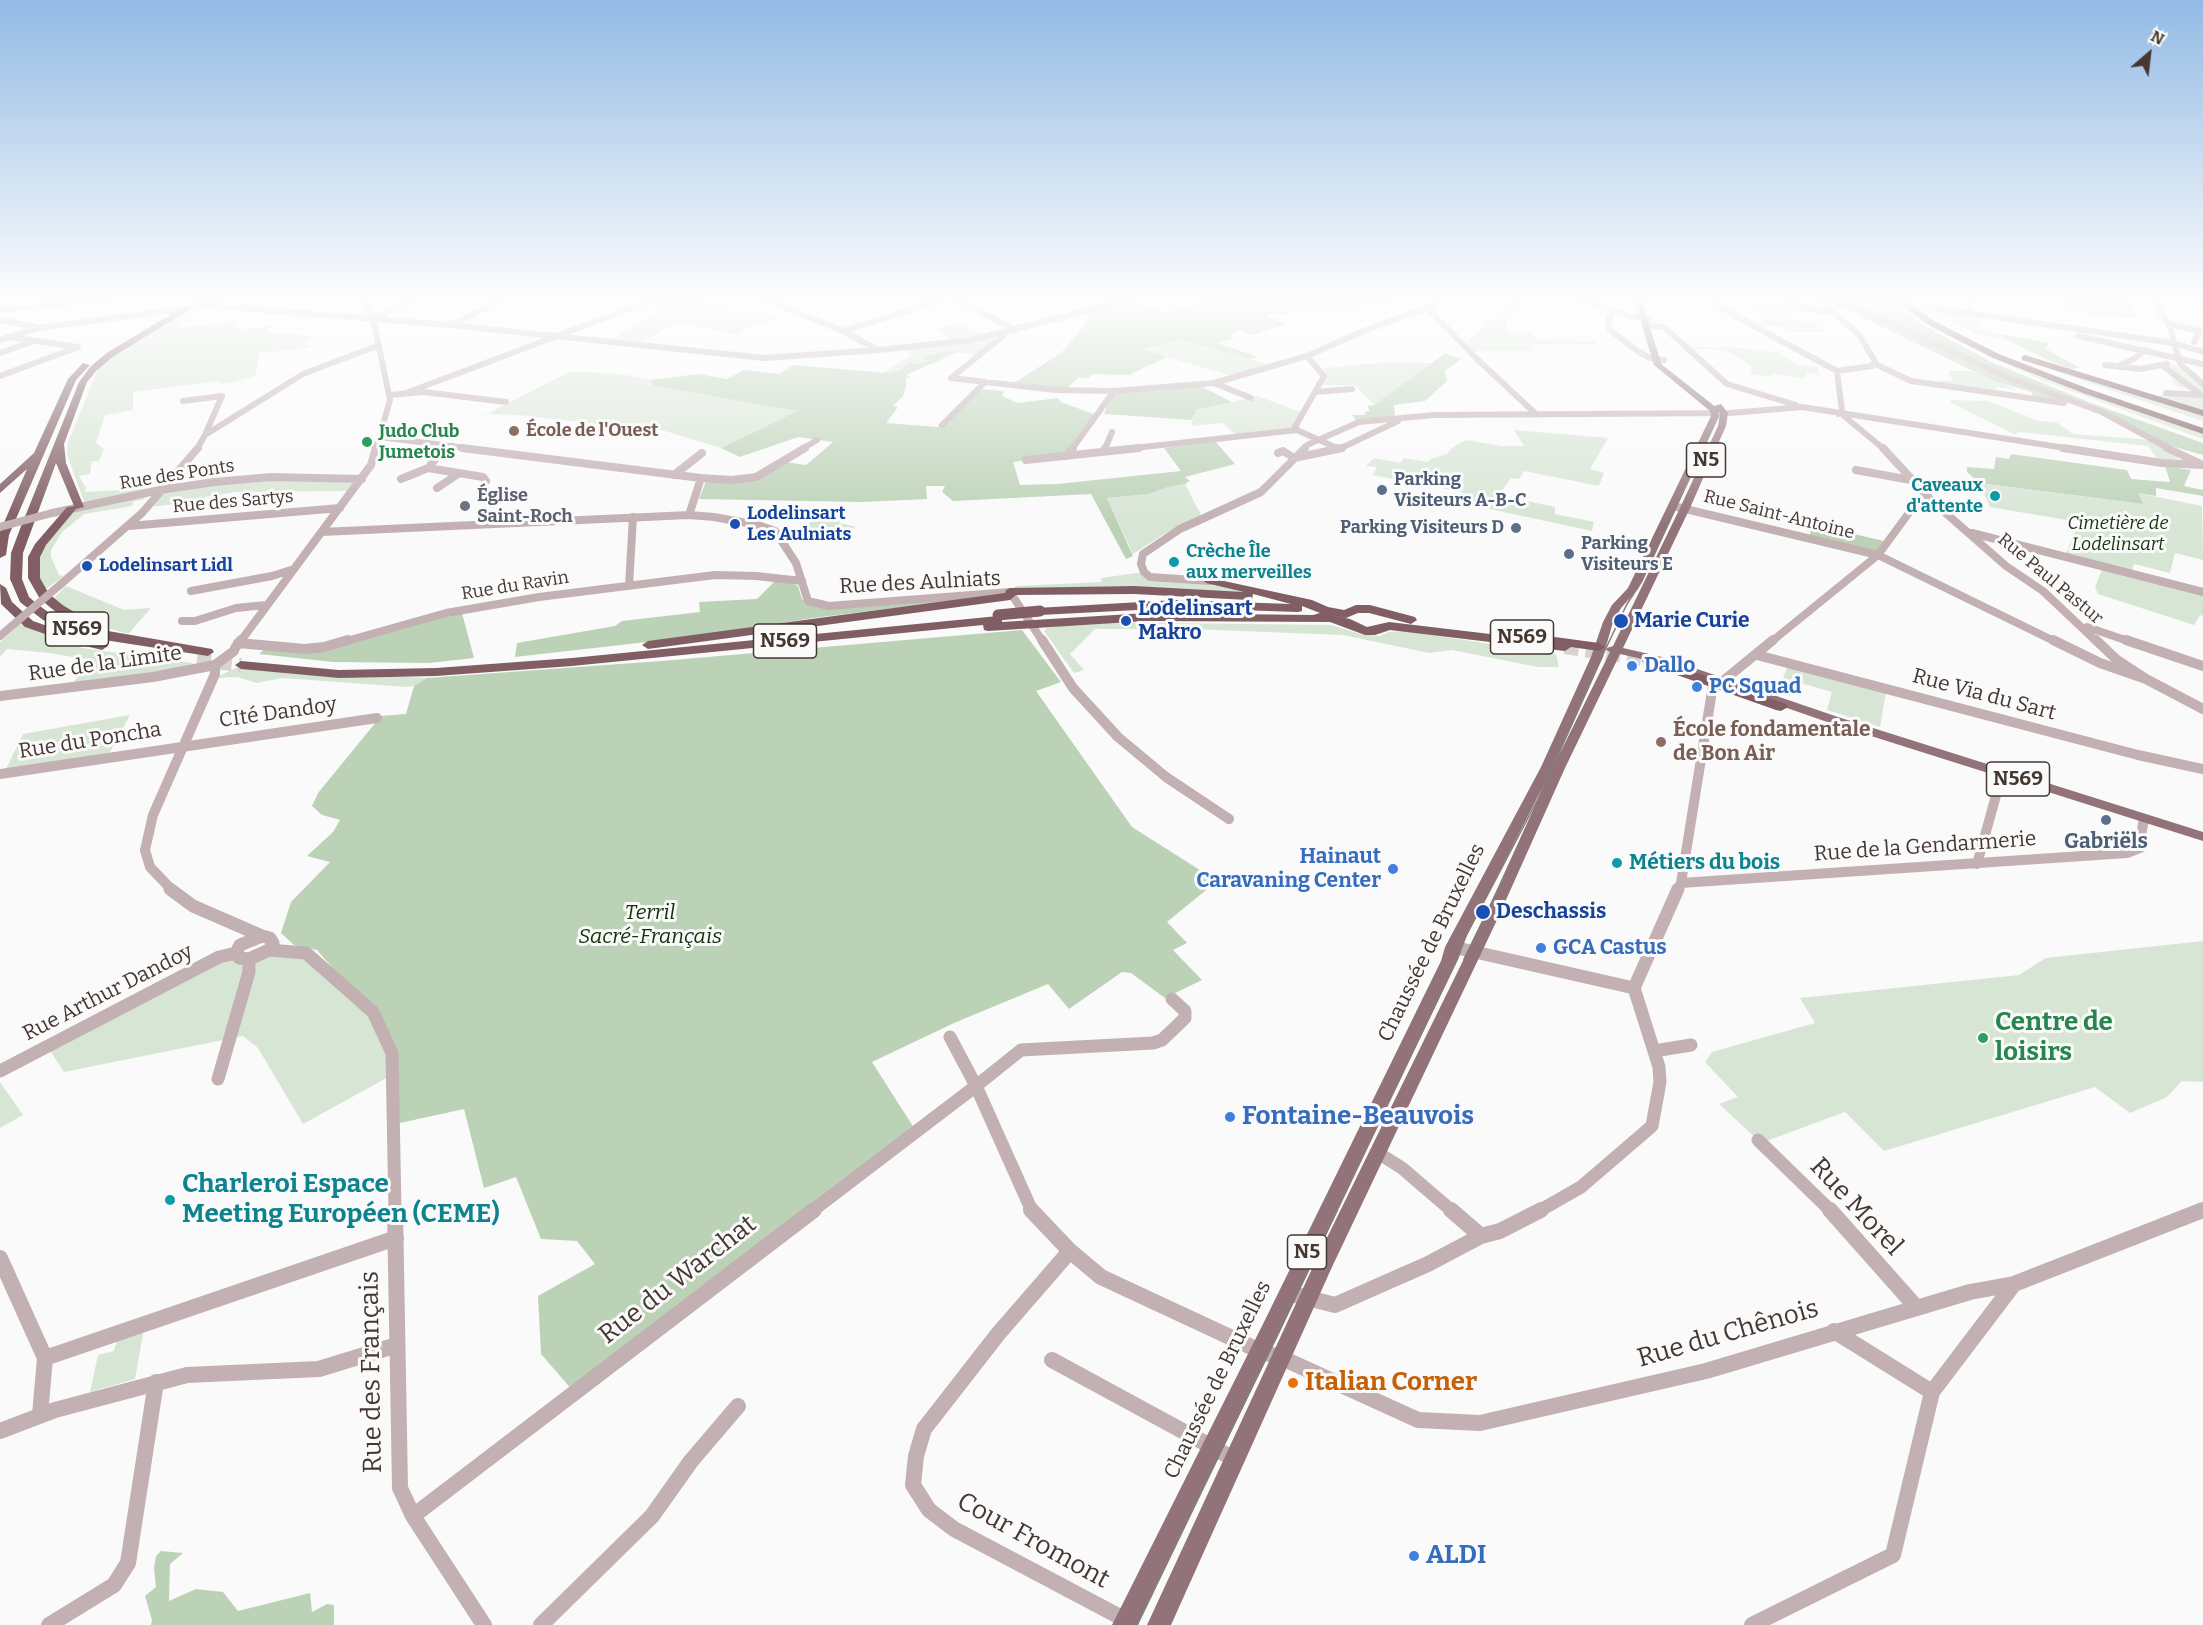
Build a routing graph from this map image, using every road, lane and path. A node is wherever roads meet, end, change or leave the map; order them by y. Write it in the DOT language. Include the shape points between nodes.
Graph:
graph roads {
  1 [pos="78,375"];
  2 [pos="89,375"];
  3 [pos="302,375"];
  4 [pos="386,375"];
  5 [pos="454,375"];
  6 [pos="955,375"];
  7 [pos="1240,375"];
  8 [pos="1323,375"];
  9 [pos="1494,375"];
  10 [pos="1675,375"];
  11 [pos="1717,375"];
  12 [pos="1837,375"];
  13 [pos="1897,375"];
  14 [pos="2002,375"];
  15 [pos="2026,375"];
  16 [pos="2045,375"];
  17 [pos="2054,375"];
  18 [pos="2080,375"];
  19 [pos="2175,375"];
  20 [pos="2191,375"];
  21 [pos="0,376"];
  22 [pos="985,382"];
  23 [pos="1214,382"];
  24 [pos="0,383"];
  25 [pos="2203,384"];
  26 [pos="1352,389"];
  27 [pos="1114,391"];
  28 [pos="1316,392"];
  29 [pos="406,393"];
  30 [pos="2166,393"];
  31 [pos="390,395"];
  32 [pos="1251,398"];
  33 [pos="183,401"];
  34 [pos="2074,401"];
  35 [pos="506,402"];
  36 [pos="1802,407"];
  37 [pos="1720,412"];
  38 [pos="2203,413"];
  39 [pos="1838,414"];
  40 [pos="1537,415"];
  41 [pos="1403,419"];
  42 [pos="942,425"];
  43 [pos="2203,427"];
  44 [pos="1297,430"];
  45 [pos="1113,432"];
  46 [pos="205,435"];
  47 [pos="380,437"];
  48 [pos="817,440"];
  49 [pos="1320,440"];
  50 [pos="2203,441"];
  51 [pos="59,442"];
  52 [pos="2164,445"];
  53 [pos="453,446"];
  54 [pos="1339,449"];
  55 [pos="41,450"];
  56 [pos="1104,452"];
  57 [pos="702,453"];
  58 [pos="1278,453"];
  59 [pos="1067,456"];
  60 [pos="1294,458"];
  61 [pos="2203,458"];
  62 [pos="1026,460"];
  63 [pos="2141,460"];
  64 [pos="2192,461"];
  65 [pos="2203,465"];
  66 [pos="428,468"];
  67 [pos="1856,470"];
  68 [pos="458,474"];
  69 [pos="674,475"];
  70 [pos="701,478"];
  71 [pos="362,479"];
  72 [pos="402,479"];
  73 [pos="486,481"];
  74 [pos="1916,481"];
  75 [pos="437,488"];
  76 [pos="0,490"];
  77 [pos="160,490"];
  78 [pos="1932,501"];
  79 [pos="1672,506"];
  80 [pos="75,508"];
  81 [pos="340,508"];
  82 [pos="1685,508"];
  83 [pos="689,515"];
  84 [pos="633,517"];
  85 [pos="129,526"];
  86 [pos="0,527"];
  87 [pos="322,532"];
  88 [pos="1969,532"];
  89 [pos="0,555"];
  90 [pos="1878,555"];
  91 [pos="294,568"];
  92 [pos="272,576"];
  93 [pos="802,581"];
  94 [pos="1210,582"];
  95 [pos="281,586"];
  96 [pos="628,586"];
  97 [pos="0,588"];
  98 [pos="191,591"];
  99 [pos="2203,592"];
  100 [pos="1010,594"];
  101 [pos="1257,594"];
  102 [pos="3,600"];
  103 [pos="266,605"];
  104 [pos="1327,615"];
  105 [pos="998,618"];
  106 [pos="1346,618"];
  107 [pos="182,621"];
  108 [pos="1389,621"];
  109 [pos="1031,625"];
  110 [pos="2082,626"];
  111 [pos="1445,630"];
  112 [pos="0,636"];
  113 [pos="158,644"];
  114 [pos="236,647"];
  115 [pos="1565,647"];
  116 [pos="208,652"];
  117 [pos="1606,653"];
  118 [pos="587,654"];
  119 [pos="1757,655"];
  120 [pos="1648,660"];
  121 [pos="573,662"];
  122 [pos="208,665"];
  123 [pos="2203,666"];
  124 [pos="2146,679"];
  125 [pos="1718,683"];
  126 [pos="0,696"];
  127 [pos="1783,705"];
  128 [pos="2203,709"];
  129 [pos="377,717"];
  130 [pos="185,745"];
  131 [pos="2203,769"];
  132 [pos="0,774"];
  133 [pos="2002,774"];
  134 [pos="1228,819"];
  135 [pos="2144,819"];
  136 [pos="2203,837"];
  137 [pos="1977,864"];
  138 [pos="1681,883"];
  139 [pos="262,936"];
  140 [pos="1453,947"];
  141 [pos="269,950"];
  142 [pos="236,952"];
  143 [pos="1475,952"];
  144 [pos="249,959"];
  145 [pos="1634,988"];
  146 [pos="1172,999"];
  147 [pos="950,1037"];
  148 [pos="1691,1045"];
  149 [pos="1654,1051"];
  150 [pos="0,1071"];
  151 [pos="218,1079"];
  152 [pos="976,1086"];
  153 [pos="1758,1140"];
  154 [pos="1378,1153"];
  155 [pos="2203,1210"];
  156 [pos="1480,1236"];
  157 [pos="396,1238"];
  158 [pos="1070,1251"];
  159 [pos="0,1258"];
  160 [pos="2014,1284"];
  161 [pos="1288,1293"];
  162 [pos="1308,1298"];
  163 [pos="1917,1308"];
  164 [pos="1834,1331"];
  165 [pos="397,1345"];
  166 [pos="1269,1354"];
  167 [pos="45,1358"];
  168 [pos="1052,1360"];
  169 [pos="156,1382"];
  170 [pos="1932,1392"];
  171 [pos="738,1406"];
  172 [pos="40,1415"];
  173 [pos="0,1431"];
  174 [pos="1212,1447"];
  175 [pos="1236,1460"];
  176 [pos="413,1516"];
  177 [pos="1125,1622"];
  178 [pos="49,1625"];
  179 [pos="484,1625"];
  180 [pos="541,1625"];
  181 [pos="1159,1625"];
  182 [pos="1752,1625"];
  1 -- 55 [label="highway" via="66,391"];
  2 -- 51 [label="highway, N569"];
  3 -- 46 [label="street"];
  4 -- 31 [label="street"];
  5 -- 29 [label="street"];
  6 -- 22 [label="street" via="951,378"];
  7 -- 23 [label="street"];
  8 -- 28 [label="street"];
  9 -- 40 [label="street"];
  10 -- 37 [label="main road, N5"];
  11 -- 36 [label="street" via="1727,384"];
  12 -- 39 [label="street" via="1842,411"];
  13 -- 34 [label="street" via="1920,382 2060,403"];
  14 -- 34 [label="street"];
  15 -- 50 [label="highway"];
  16 -- 43 [label="highway"];
  17 -- 43 [label="highway"];
  18 -- 38 [label="highway"];
  19 -- 30 [label="street" via="2201,395"];
  20 -- 25 [label="street"];
  21 -- 24 [label="street" via="8,377"];
  22 -- 27 [label="street" via="1055,390"];
  22 -- 42 [label="street"];
  23 -- 27 [label="street"];
  23 -- 32 [label="street"];
  26 -- 28 [label="street"];
  27 -- 59 [label="street"];
  28 -- 44 [label="street" via="1295,427"];
  29 -- 31 [label="street"];
  29 -- 35 [label="street"];
  31 -- 47 [label="street"];
  33 -- 46 [label="street" via="222,396"];
  34 -- 52 [label="street" via="2114,417"];
  36 -- 37 [label="street"];
  36 -- 39 [label="street"];
  37 -- 40 [label="street"];
  37 -- 79 [label="main road, Chaussée de Bruxelles / N5"];
  37 -- 82 [label="main road, Chaussée de Bruxelles / N5" via="1722,426"];
  39 -- 63 [label="street"];
  39 -- 74 [label="street, Rue Paul Pastur" via="1861,428"];
  40 -- 41 [label="street" via="1434,415"];
  41 -- 49 [label="street" via="1359,422"];
  41 -- 54 [label="street"];
  44 -- 49 [label="street"];
  44 -- 56 [label="street"];
  45 -- 56 [label="street"];
  46 -- 77 [label="street" via="195,452"];
  47 -- 53 [label="street"];
  47 -- 71 [label="street" via="372,465"];
  48 -- 70 [label="street" via="756,477"];
  49 -- 54 [label="street"];
  49 -- 60 [label="street"];
  51 -- 80 [label="highway" via="61,463"];
  51 -- 113 [label="highway, N569" via="17,554 16,579 24,599 46,617 70,627"];
  52 -- 61 [label="street"];
  52 -- 64 [label="street"];
  53 -- 66 [label="street" via="440,453"];
  53 -- 69 [label="street"];
  54 -- 60 [label="street"];
  55 -- 76 [label="highway"];
  55 -- 89 [label="highway" via="4,535"];
  56 -- 59 [label="street"];
  57 -- 69 [label="street"];
  58 -- 60 [label="street"];
  59 -- 62 [label="street"];
  60 -- 94 [label="street" via="1261,492 1180,529 1147,549 1141,558 1144,572 1150,577"];
  61 -- 64 [label="street"];
  63 -- 64 [label="street"];
  63 -- 65 [label="street"];
  64 -- 65 [label="street"];
  66 -- 68 [label="street"];
  66 -- 72 [label="street"];
  67 -- 74 [label="street"];
  68 -- 73 [label="street" via="483,477"];
  68 -- 75 [label="street"];
  69 -- 70 [label="street"];
  70 -- 83 [label="street"];
  71 -- 77 [label="street, Rue des Ponts" via="271,477"];
  71 -- 81 [label="street"];
  74 -- 78 [label="street, Rue Paul Pastur"];
  77 -- 80 [label="street, Rue des Ponts"];
  77 -- 85 [label="street"];
  78 -- 88 [label="street, Rue Paul Pastur"];
  78 -- 90 [label="street" via="1911,510"];
  79 -- 82 [label="street, Rue Saint-Antoine"];
  79 -- 117 [label="main road, Chaussée de Bruxelles / N5" via="1633,589 1616,607"];
  80 -- 86 [label="street, Rue des Ponts, bridge"];
  80 -- 113 [label="highway" via="50,531 34,557 34,578 44,596 81,622"];
  81 -- 85 [label="street, Rue des Sartys"];
  81 -- 87 [label="street"];
  82 -- 90 [label="street, Rue Saint-Antoine"];
  82 -- 117 [label="main road, Chaussée de Bruxelles / N5"];
  83 -- 84 [label="street, Rue des Aulniats"];
  83 -- 93 [label="street, Rue des Aulniats" via="768,527 780,535"];
  84 -- 87 [label="street, Rue des Aulniats"];
  84 -- 96 [label="street"];
  85 -- 112 [label="street, bridge"];
  87 -- 91 [label="street"];
  88 -- 99 [label="street"];
  88 -- 110 [label="street, Rue Paul Pastur"];
  90 -- 119 [label="street"];
  90 -- 124 [label="street, Rue Saint-Antoine" via="2100,663"];
  91 -- 92 [label="street"];
  91 -- 95 [label="street"];
  92 -- 95 [label="street"];
  92 -- 98 [label="street"];
  93 -- 96 [label="street, Rue du Ravin" via="715,575"];
  93 -- 100 [label="street, Rue des Aulniats" via="808,601 829,606"];
  94 -- 101 [label="highway"];
  95 -- 103 [label="street"];
  96 -- 114 [label="street, Rue du Ravin" via="446,613 324,647"];
  97 -- 102 [label="highway, N569"];
  100 -- 101 [label="highway" via="1134,590"];
  100 -- 109 [label="street, Rue des Aulniats"];
  100 -- 118 [label="highway"];
  101 -- 104 [label="highway" via="1308,603"];
  102 -- 122 [label="highway, N569" via="29,624 69,638"];
  103 -- 107 [label="street"];
  103 -- 114 [label="street"];
  104 -- 105 [label="highway, N569" via="1121,612"];
  104 -- 105 [label="highway, N569, bridge" via="1230,605 1141,605"];
  104 -- 106 [label="highway"];
  104 -- 109 [label="highway" via="1176,616"];
  105 -- 118 [label="highway, N569"];
  105 -- 121 [label="highway, N569"];
  106 -- 108 [label="highway" via="1365,631 1376,631"];
  106 -- 108 [label="highway" via="1353,610 1365,608 1375,609"];
  108 -- 111 [label="highway"];
  109 -- 121 [label="highway" via="693,656"];
  109 -- 134 [label="street, Rue des Aulniats" via="1073,688 1118,737 1166,777"];
  110 -- 123 [label="street"];
  110 -- 124 [label="street, Rue Paul Pastur" via="2117,660"];
  111 -- 115 [label="highway"];
  111 -- 117 [label="highway, N569"];
  113 -- 116 [label="highway, N569"];
  114 -- 122 [label="street, bridge"];
  117 -- 125 [label="main road, N569"];
  117 -- 140 [label="main road, Chaussée de Bruxelles / N5"];
  117 -- 143 [label="main road, Chaussée de Bruxelles / N5" via="1559,768"];
  118 -- 121 [label="highway, N569" via="408,667 245,662 312,672 376,674"];
  119 -- 125 [label="street"];
  119 -- 131 [label="street, Rue Via du Sart"];
  120 -- 127 [label="highway"];
  122 -- 126 [label="street, Rue de la Limite" via="138,679"];
  122 -- 130 [label="street"];
  124 -- 128 [label="street, Rue Paul Pastur"];
  125 -- 127 [label="main road, N569"];
  125 -- 138 [label="street"];
  127 -- 133 [label="main road, N569"];
  129 -- 130 [label="street, CIté Dandoy"];
  130 -- 132 [label="street, Rue du Poncha"];
  130 -- 139 [label="street" via="153,815 145,850 150,867 166,886 193,906"];
  133 -- 135 [label="main road, N569"];
  133 -- 137 [label="street"];
  135 -- 136 [label="main road, N569"];
  135 -- 137 [label="street, Rue de la Gendarmerie" via="2142,847 2127,853"];
  137 -- 138 [label="street, Rue de la Gendarmerie"];
  138 -- 145 [label="street"];
  139 -- 141 [label="street" via="273,943"];
  139 -- 142 [label="street, Rue Arthur Dandoy" via="240,945"];
  140 -- 143 [label="street"];
  140 -- 161 [label="main road, Chaussée de Bruxelles / N5"];
  141 -- 144 [label="street"];
  141 -- 157 [label="street, Rue des Français" via="306,953 314,959 373,1012 392,1053"];
  142 -- 144 [label="street" via="239,958"];
  142 -- 150 [label="street, Rue Arthur Dandoy" via="219,957"];
  143 -- 145 [label="street"];
  143 -- 154 [label="main road, Chaussée de Bruxelles / N5"];
  144 -- 151 [label="street" via="249,972"];
  145 -- 149 [label="street"];
  146 -- 152 [label="street, Rue du Warchat" via="1185,1011 1185,1018 1162,1040 1021,1050"];
  147 -- 152 [label="street"];
  148 -- 149 [label="street"];
  149 -- 156 [label="street" via="1660,1082 1652,1126 1581,1186 1500,1231"];
  152 -- 158 [label="street" via="1030,1209"];
  152 -- 176 [label="street, Rue du Warchat"];
  153 -- 163 [label="street, Rue Morel" via="1838,1218"];
  154 -- 156 [label="street" via="1402,1168"];
  154 -- 162 [label="main road, Chaussée de Bruxelles / N5"];
  155 -- 160 [label="street, Rue du Chênois"];
  156 -- 162 [label="street" via="1335,1305"];
  157 -- 165 [label="street, Rue des Français"];
  157 -- 167 [label="street"];
  158 -- 166 [label="street" via="1101,1277"];
  158 -- 177 [label="street, Cour Fromont" via="998,1334 924,1430 913,1485 929,1510 954,1529"];
  159 -- 167 [label="street"];
  160 -- 163 [label="street, Rue du Chênois"];
  160 -- 170 [label="street"];
  161 -- 162 [label="street"];
  161 -- 166 [label="main road, Chaussée de Bruxelles / N5"];
  162 -- 166 [label="main road, Chaussée de Bruxelles / N5"];
  163 -- 164 [label="street, Rue du Chênois"];
  164 -- 166 [label="street, Rue du Chênois" via="1706,1371 1480,1423 1418,1420"];
  164 -- 170 [label="street"];
  165 -- 169 [label="street" via="319,1369 187,1375"];
  165 -- 176 [label="street, Rue des Français" via="400,1488"];
  166 -- 174 [label="main road, Chaussée de Bruxelles / N5"];
  166 -- 175 [label="main road, Chaussée de Bruxelles / N5"];
  167 -- 172 [label="street"];
  168 -- 174 [label="street"];
  169 -- 172 [label="street"];
  169 -- 178 [label="street" via="128,1563 114,1585"];
  170 -- 182 [label="street" via="1893,1555"];
  171 -- 180 [label="street" via="691,1461 652,1516"];
  172 -- 173 [label="street"];
  174 -- 175 [label="street"];
  174 -- 177 [label="main road, Chaussée de Bruxelles / N5"];
  175 -- 181 [label="main road, Chaussée de Bruxelles / N5"];
  176 -- 179 [label="street, Rue des Français"];
}
